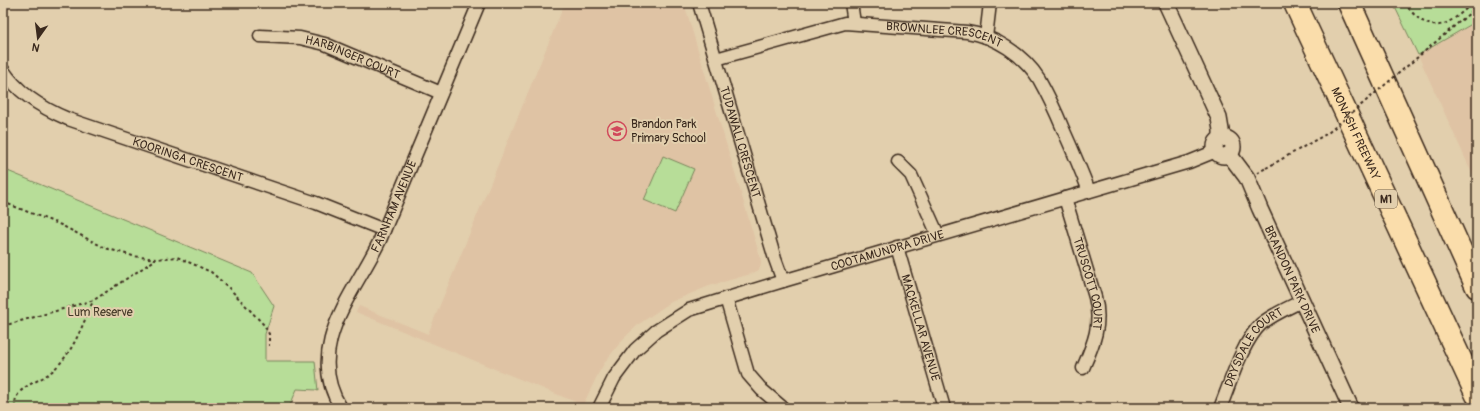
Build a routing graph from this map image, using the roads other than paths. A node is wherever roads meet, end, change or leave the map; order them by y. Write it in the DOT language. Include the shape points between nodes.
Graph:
graph roads {
  1 [pos="479,3"];
  2 [pos="699,3"];
  3 [pos="851,3"];
  4 [pos="990,3"];
  5 [pos="1166,3"];
  6 [pos="1295,3"];
  7 [pos="1348,3"];
  8 [pos="854,23"];
  9 [pos="260,36"];
  10 [pos="986,37"];
  11 [pos="716,59"];
  12 [pos="3,70"];
  13 [pos="441,93"];
  14 [pos="1222,148"];
  15 [pos="898,162"];
  16 [pos="1089,191"];
  17 [pos="1065,198"];
  18 [pos="384,230"];
  19 [pos="938,235"];
  20 [pos="897,247"];
  21 [pos="783,281"];
  22 [pos="1477,287"];
  23 [pos="726,298"];
  24 [pos="1302,301"];
  25 [pos="1083,368"];
  26 [pos="1477,395"];
  27 [pos="341,408"];
  28 [pos="599,408"];
  29 [pos="783,408"];
  30 [pos="944,408"];
  31 [pos="1220,408"];
  32 [pos="1351,408"];
  1 -- 13 [label="street, FARNHAM AVENUE"];
  2 -- 11 [label="street, TUDAWALI CRESCENT"];
  3 -- 8 [label="street"];
  4 -- 10 [label="street"];
  5 -- 14 [label="street, BRANDON PARK DRIVE" via="1219,118"];
  6 -- 26 [label="highway, MONASH FREEWAY / M1"];
  7 -- 22 [label="highway"];
  8 -- 10 [label="street, BROWNLEE CRESCENT" via="967,32"];
  8 -- 11 [label="street, BROWNLEE CRESCENT" via="839,24"];
  9 -- 13 [label="street, HARBINGER COURT" via="300,38 325,44"];
  10 -- 16 [label="street, BROWNLEE CRESCENT" via="1015,54 1039,79"];
  11 -- 21 [label="street, TUDAWALI CRESCENT"];
  12 -- 18 [label="street, KOORINGA CRESCENT" via="35,102 68,119 316,203"];
  13 -- 18 [label="street, FARNHAM AVENUE"];
  14 -- 16 [label="street, COOTAMUNDRA DRIVE" via="1189,162"];
  14 -- 24 [label="street, BRANDON PARK DRIVE" via="1247,178"];
  15 -- 19 [label="street" via="911,175"];
  16 -- 17 [label="street, COOTAMUNDRA DRIVE"];
  17 -- 19 [label="street, COOTAMUNDRA DRIVE"];
  17 -- 25 [label="street, TRUSCOTT COURT" via="1099,312 1096,332"];
  18 -- 27 [label="street, FARNHAM AVENUE" via="370,261 346,301 330,340 328,374 336,401"];
  19 -- 20 [label="street, COOTAMUNDRA DRIVE"];
  20 -- 21 [label="street, COOTAMUNDRA DRIVE"];
  20 -- 30 [label="street, MACKELLAR AVENUE"];
  21 -- 23 [label="street, COOTAMUNDRA DRIVE"];
  23 -- 28 [label="street, COOTAMUNDRA DRIVE" via="689,310 645,341 614,378"];
  23 -- 29 [label="street" via="748,374"];
  24 -- 31 [label="street, DRYSDALE COURT" via="1268,319 1255,331 1246,345"];
  24 -- 32 [label="street, BRANDON PARK DRIVE"];
}
